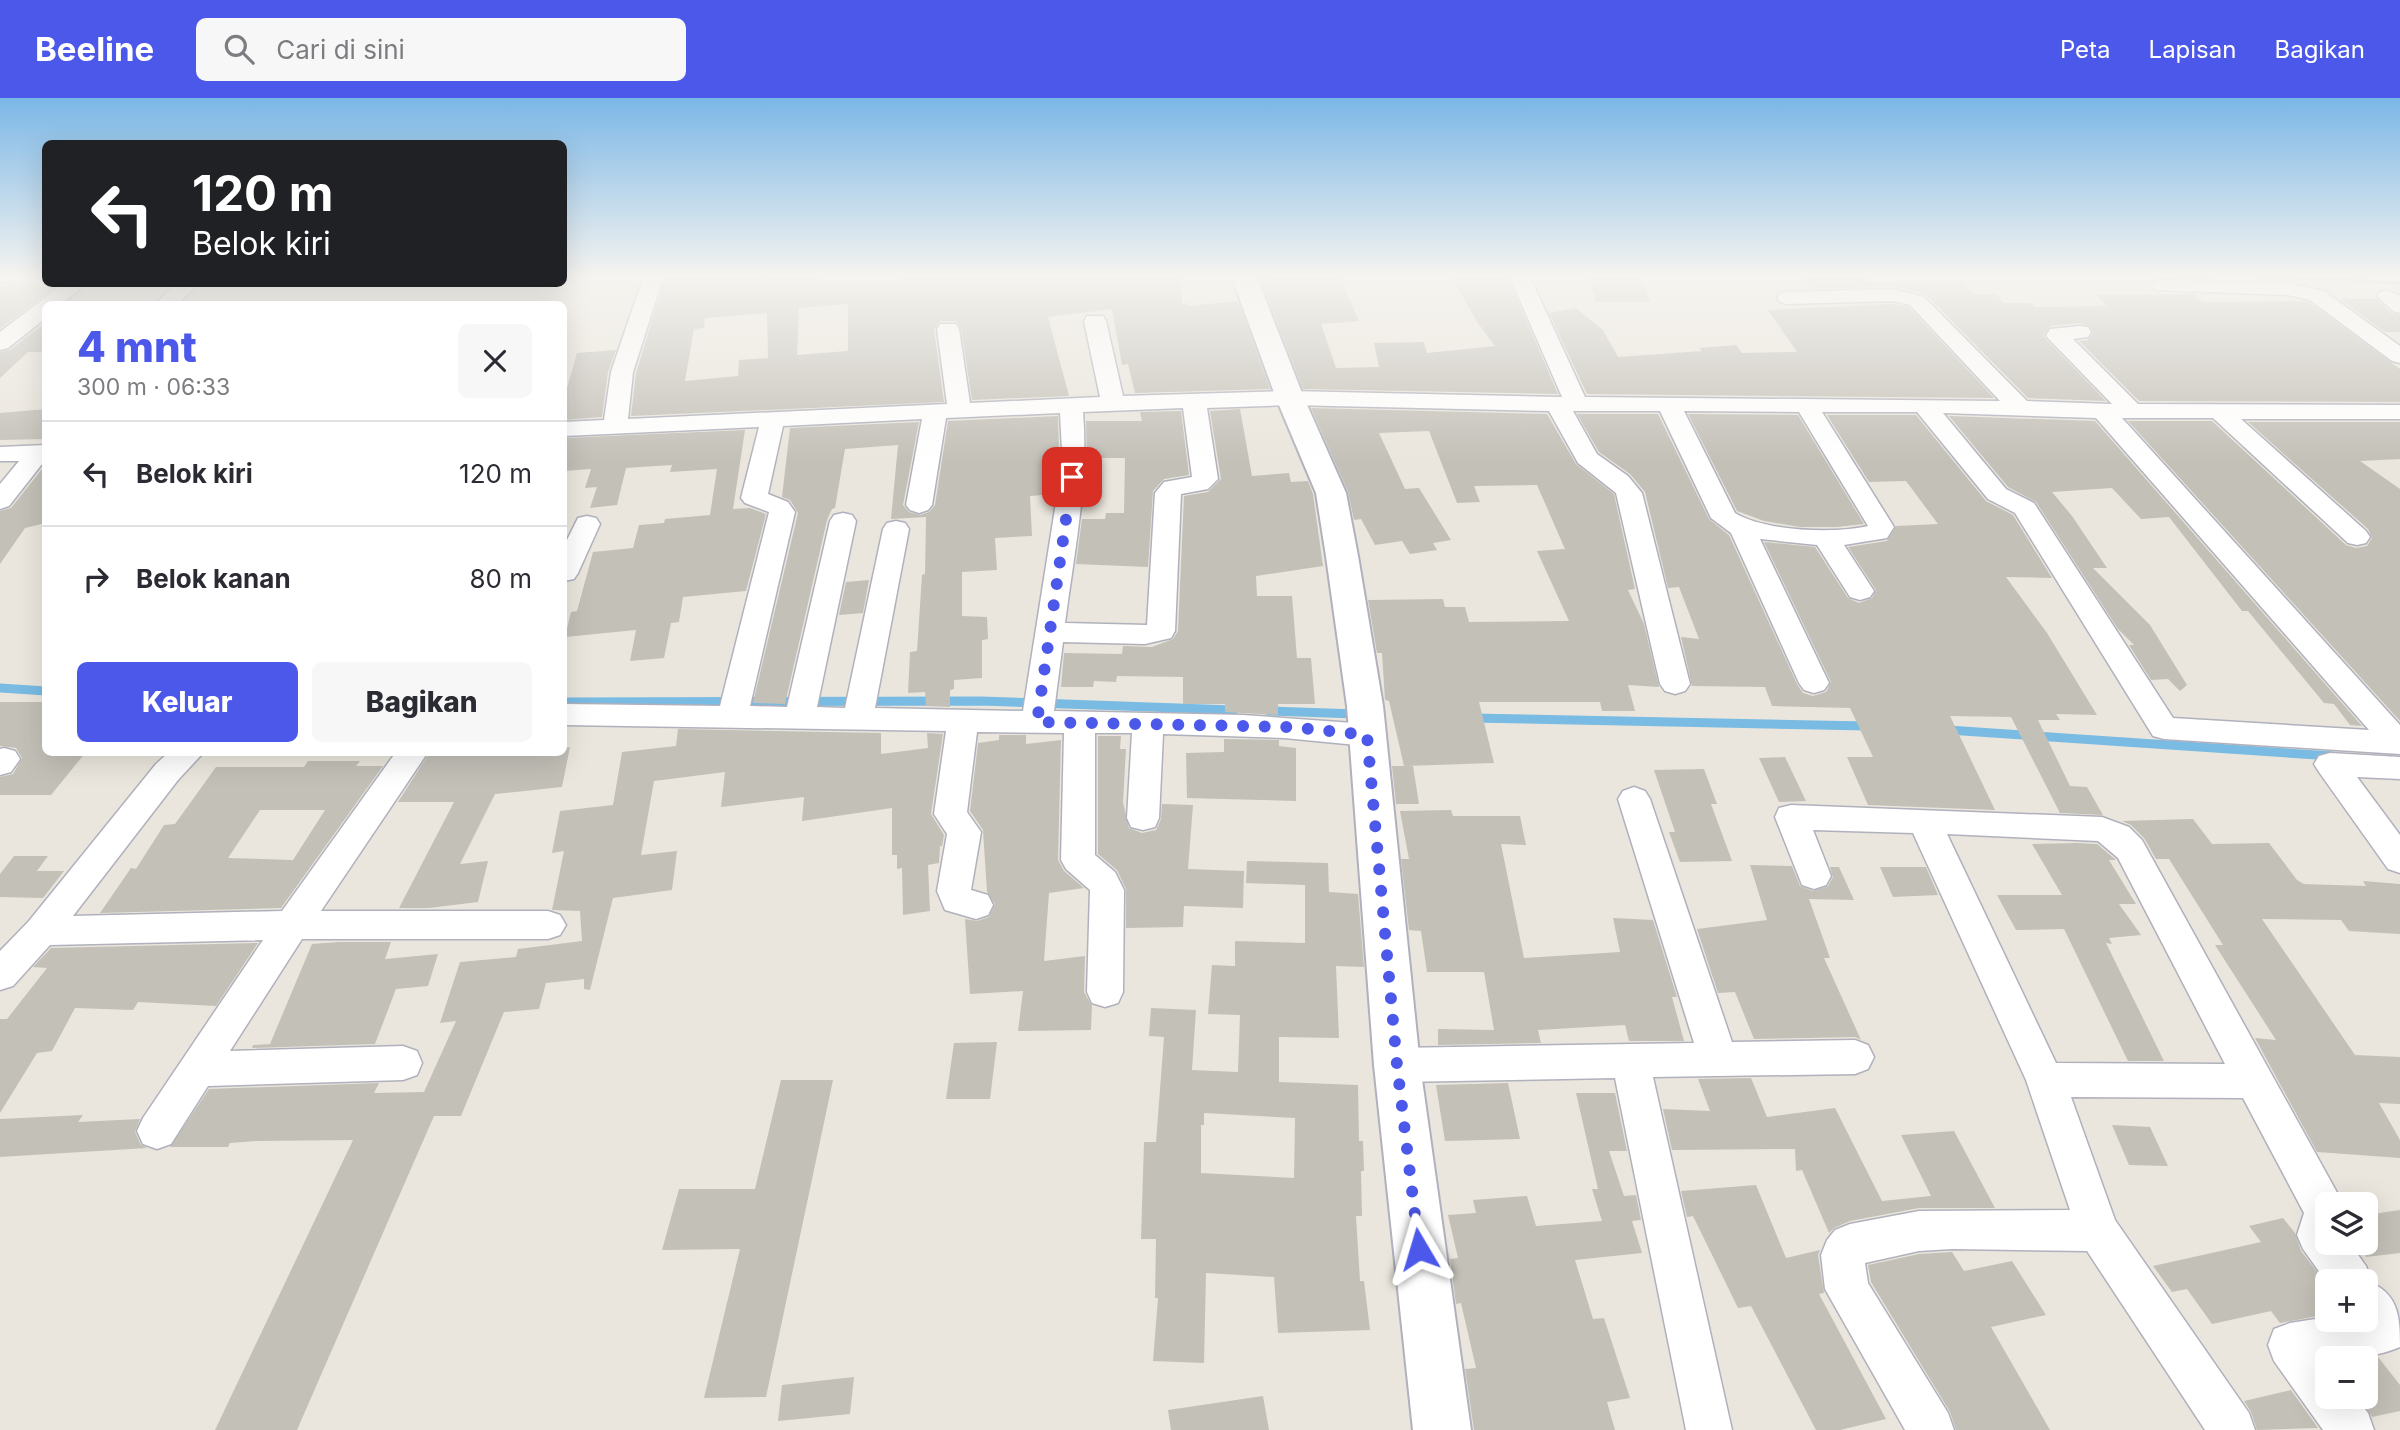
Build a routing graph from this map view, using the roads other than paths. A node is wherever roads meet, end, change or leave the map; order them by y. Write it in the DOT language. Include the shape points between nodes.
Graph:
graph roads {
  1 [pos="632,337"];
  2 [pos="948,337"];
  3 [pos="1099,337"];
  4 [pos="1267,337"];
  5 [pos="1542,337"];
  6 [pos="1952,337"];
  7 [pos="2058,337"];
  8 [pos="2376,337"];
  9 [pos="2400,356"];
  10 [pos="1290,398"];
  11 [pos="1194,401"];
  12 [pos="1113,404"];
  13 [pos="1567,404"];
  14 [pos="1805,404"];
  15 [pos="1071,405"];
  16 [pos="1670,405"];
  17 [pos="1924,405"];
  18 [pos="2020,407"];
  19 [pos="948,411"];
  20 [pos="2103,411"];
  21 [pos="2132,411"];
  22 [pos="2218,411"];
  23 [pos="2400,412"];
  24 [pos="773,419"];
  25 [pos="615,426"];
  26 [pos="567,429"];
  27 [pos="42,452"];
  28 [pos="0,454"];
  29 [pos="0,501"];
  30 [pos="919,505"];
  31 [pos="843,521"];
  32 [pos="587,524"];
  33 [pos="896,529"];
  34 [pos="1742,529"];
  35 [pos="1829,537"];
  36 [pos="2357,537"];
  37 [pos="567,567"];
  38 [pos="1860,591"];
  39 [pos="1048,632"];
  40 [pos="1815,683"];
  41 [pos="1675,684"];
  42 [pos="804,701"];
  43 [pos="736,703"];
  44 [pos="861,703"];
  45 [pos="1038,709"];
  46 [pos="567,715"];
  47 [pos="963,720"];
  48 [pos="1080,722"];
  49 [pos="1148,723"];
  50 [pos="1367,723"];
  51 [pos="2399,752"];
  52 [pos="184,756"];
  53 [pos="410,756"];
  54 [pos="1634,799"];
  55 [pos="1143,818"];
  56 [pos="1924,821"];
  57 [pos="2400,860"];
  58 [pos="1814,876"];
  59 [pos="976,905"];
  60 [pos="292,925"];
  61 [pos="548,925"];
  62 [pos="41,931"];
  63 [pos="0,975"];
  64 [pos="1105,992"];
  65 [pos="1854,1057"];
  66 [pos="1630,1060"];
  67 [pos="1719,1062"];
  68 [pos="403,1063"];
  69 [pos="1397,1065"];
  70 [pos="198,1069"];
  71 [pos="2045,1080"];
  72 [pos="2256,1081"];
  73 [pos="157,1131"];
  74 [pos="2098,1231"];
  75 [pos="2342,1269"];
  76 [pos="2384,1321"];
  77 [pos="1442,1430"];
  78 [pos="1709,1430"];
  79 [pos="1931,1430"];
  80 [pos="2232,1430"];
  81 [pos="2351,1430"];
  1 -- 25 [label="street"];
  2 -- 19 [label="street"];
  3 -- 12 [label="street"];
  4 -- 10 [label="main road"];
  5 -- 13 [label="street"];
  6 -- 18 [label="street"];
  7 -- 21 [label="street"];
  8 -- 9 [label="street"];
  10 -- 11 [label="street"];
  10 -- 13 [label="street"];
  10 -- 50 [label="main road" via="1331,493"];
  11 -- 12 [label="street"];
  11 -- 39 [label="street" via="1205,479 1173,487 1168,493 1161,631 1145,635"];
  12 -- 15 [label="street"];
  13 -- 16 [label="street"];
  13 -- 41 [label="street" via="1587,458 1611,472 1629,493"];
  14 -- 16 [label="street"];
  14 -- 17 [label="street"];
  14 -- 35 [label="street" via="1881,527 1870,534"];
  15 -- 19 [label="street"];
  15 -- 39 [label="street" via="1072,477"];
  16 -- 34 [label="street" via="1724,518"];
  17 -- 18 [label="street"];
  17 -- 51 [label="street" via="1997,494 2025,508 2164,728"];
  18 -- 20 [label="street"];
  19 -- 24 [label="street"];
  19 -- 30 [label="street"];
  20 -- 21 [label="street"];
  20 -- 51 [label="street"];
  21 -- 22 [label="street"];
  22 -- 23 [label="street"];
  22 -- 36 [label="street"];
  24 -- 25 [label="street"];
  24 -- 43 [label="street" via="754,498 782,512"];
  25 -- 26 [label="street"];
  27 -- 28 [label="street"];
  27 -- 29 [label="street"];
  31 -- 42 [label="street"];
  32 -- 37 [label="street"];
  33 -- 44 [label="street"];
  34 -- 35 [label="street"];
  34 -- 40 [label="street"];
  35 -- 38 [label="street"];
  39 -- 45 [label="street"];
  42 -- 43 [label="street"];
  42 -- 44 [label="street"];
  43 -- 46 [label="street"];
  44 -- 47 [label="street"];
  45 -- 47 [label="street"];
  45 -- 48 [label="street"];
  47 -- 59 [label="street" via="950,814 964,832 954,891 957,900"];
  48 -- 49 [label="street"];
  48 -- 64 [label="street" via="1078,860 1107,890"];
  49 -- 50 [label="street" via="1292,727"];
  49 -- 55 [label="street"];
  50 -- 69 [label="main road"];
  51 -- 57 [label="street" via="2330,764"];
  52 -- 62 [label="street"];
  53 -- 60 [label="street"];
  54 -- 67 [label="street"];
  56 -- 58 [label="street" via="1791,817"];
  56 -- 71 [label="street"];
  56 -- 72 [label="street" via="2086,827 2117,836 2130,849"];
  60 -- 61 [label="street"];
  60 -- 62 [label="street"];
  60 -- 70 [label="street"];
  62 -- 63 [label="street"];
  65 -- 67 [label="street"];
  66 -- 67 [label="street"];
  66 -- 69 [label="street"];
  66 -- 78 [label="street"];
  68 -- 70 [label="street"];
  69 -- 77 [label="main road"];
  70 -- 73 [label="street"];
  71 -- 72 [label="street"];
  71 -- 74 [label="street"];
  72 -- 75 [label="street" via="2325,1212 2318,1235"];
  74 -- 79 [label="street" via="1952,1229 1850,1245 1842,1255 1847,1289"];
  74 -- 80 [label="street"];
  76 -- 81 [label="street" via="2290,1345"];
}
